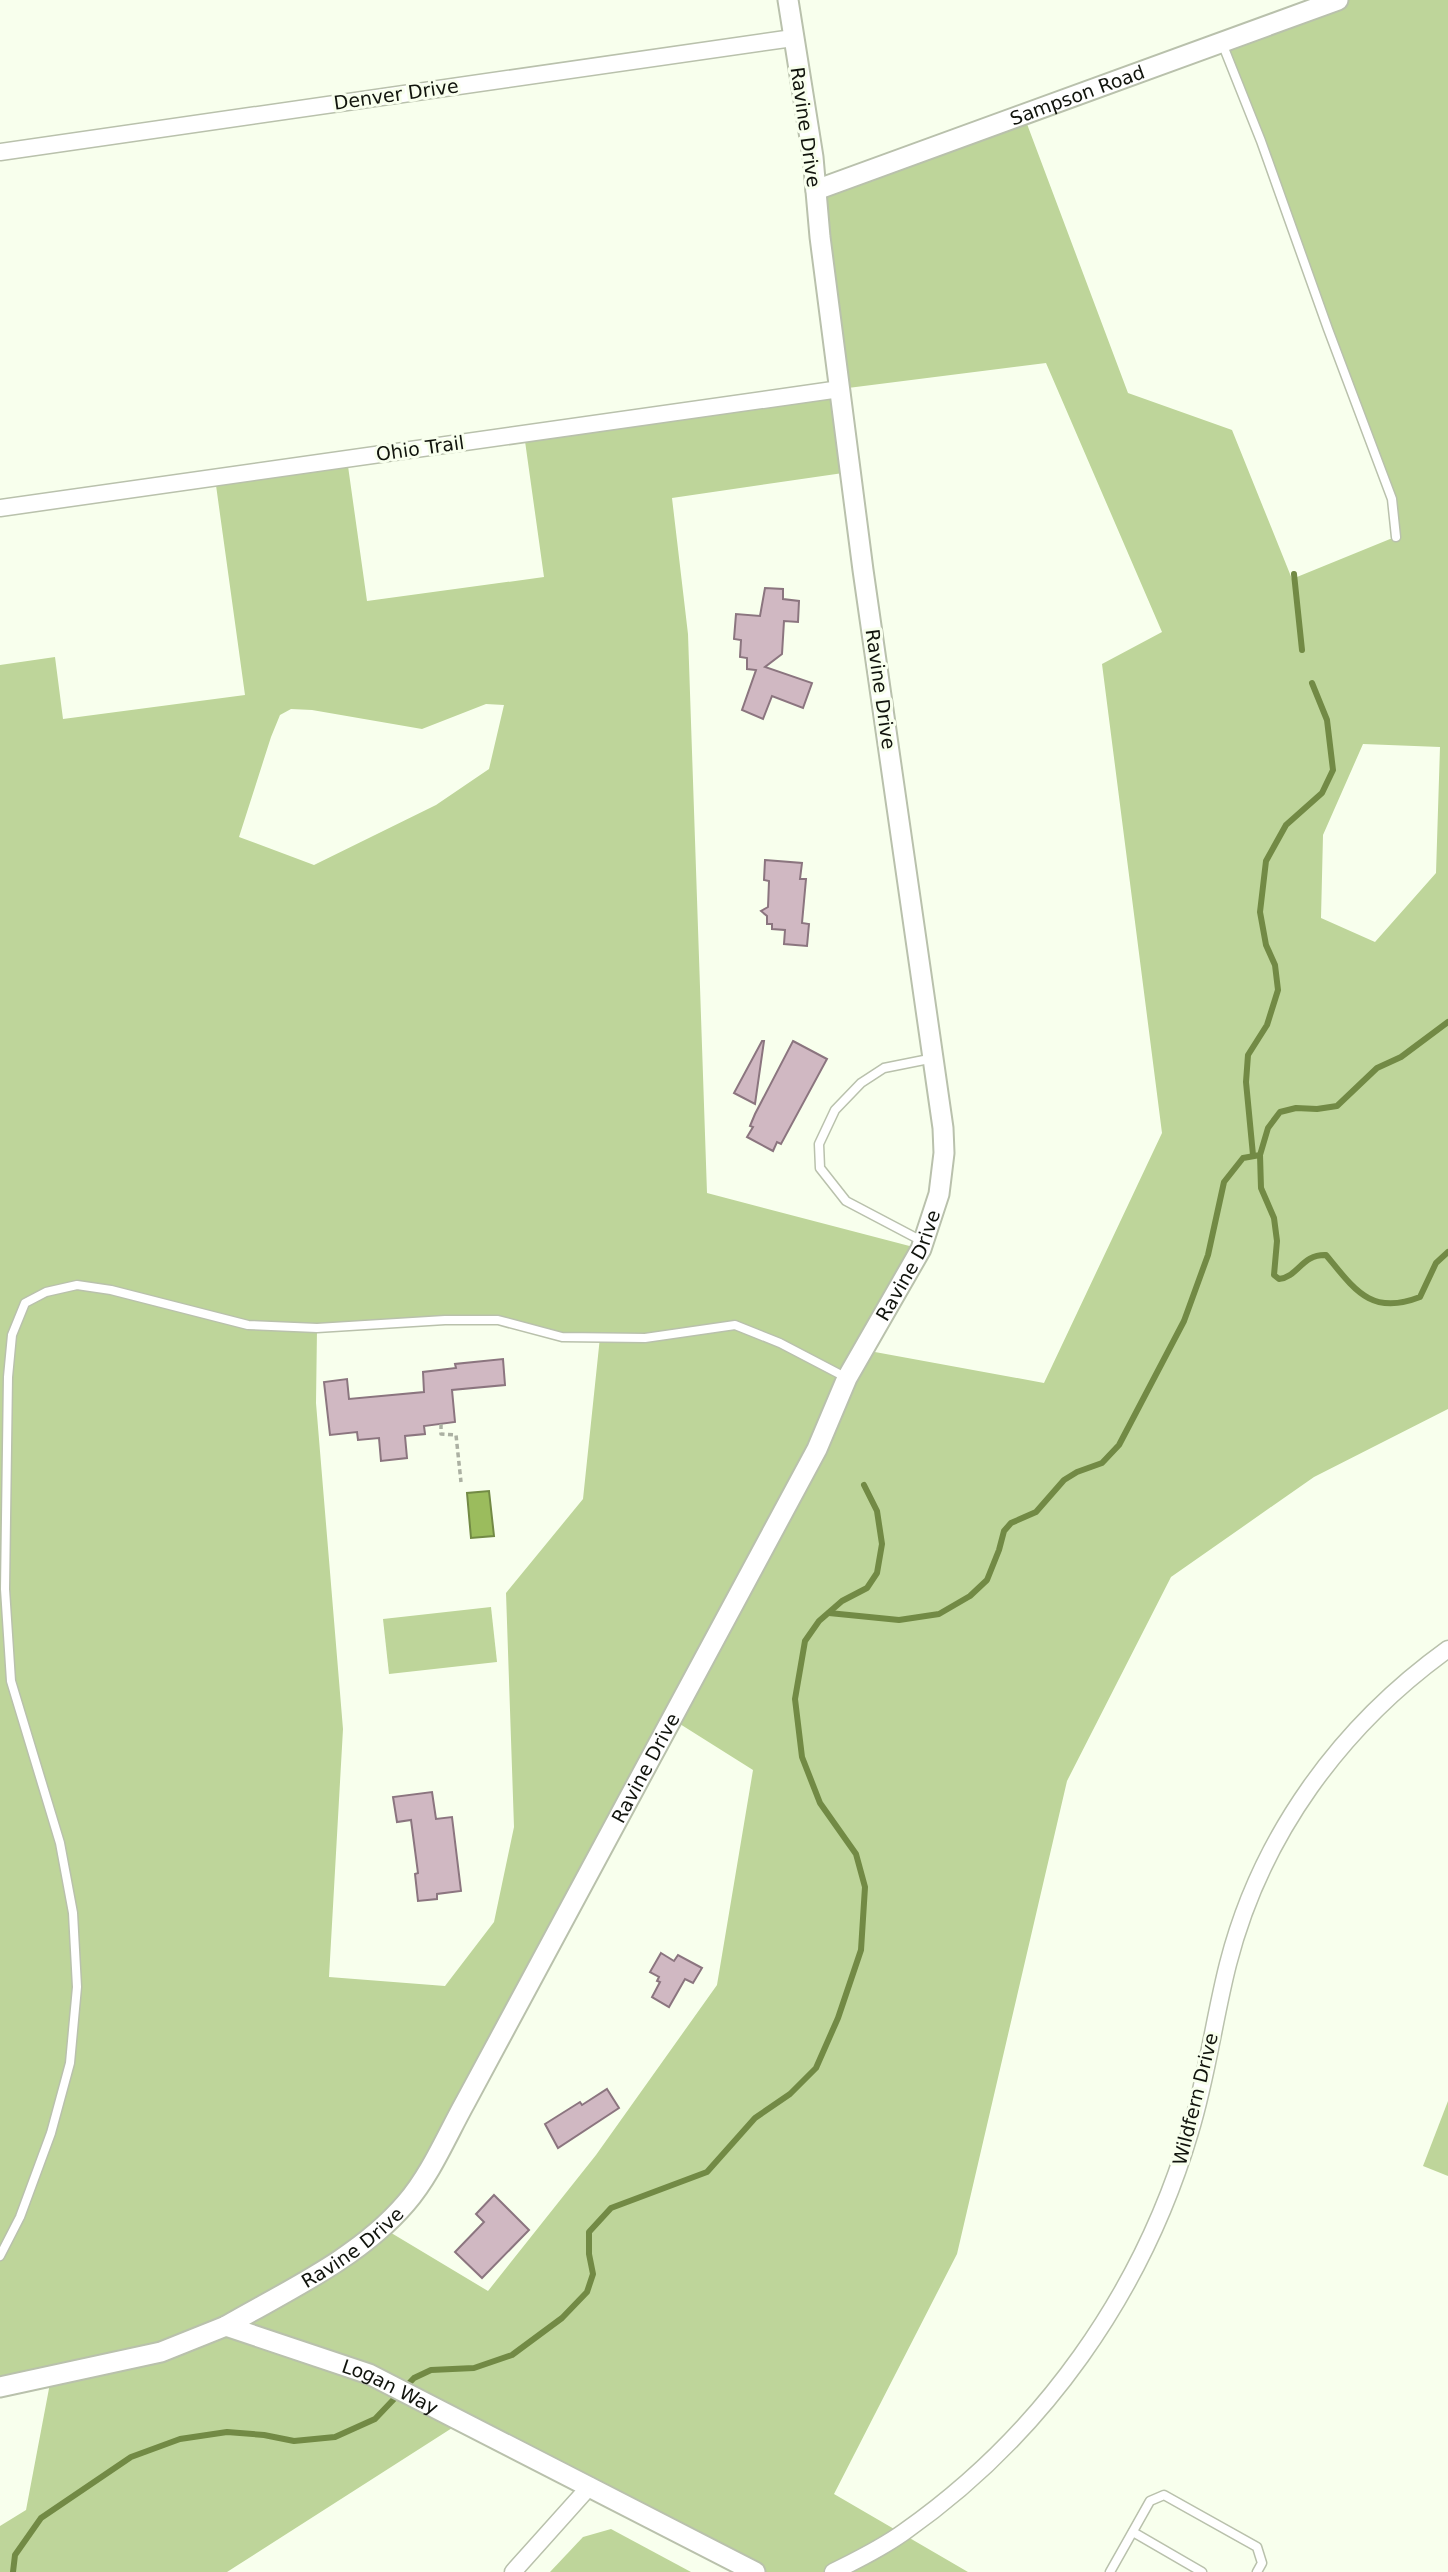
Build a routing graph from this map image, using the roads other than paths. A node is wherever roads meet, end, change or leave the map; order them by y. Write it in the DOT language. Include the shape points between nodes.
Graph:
graph roads {
  1 [pos="788,0"];
  2 [pos="1338,0"];
  3 [pos="793,38"];
  4 [pos="1222,43"];
  5 [pos="0,152"];
  6 [pos="816,190"];
  7 [pos="840,389"];
  8 [pos="0,508"];
  9 [pos="1396,537"];
  10 [pos="934,1058"];
  11 [pos="924,1242"];
  12 [pos="847,1378"];
  13 [pos="1448,1649"];
  14 [pos="0,2256"];
  15 [pos="226,2326"];
  16 [pos="0,2386"];
  17 [pos="590,2486"];
  18 [pos="1133,2532"];
  19 [pos="513,2572"];
  20 [pos="755,2572"];
  21 [pos="833,2572"];
  22 [pos="1110,2572"];
  23 [pos="1202,2572"];
  24 [pos="1257,2572"];
  1 -- 3 [label="street, Ravine Drive"];
  2 -- 4 [label="street, Sampson Road"];
  3 -- 5 [label="street, Denver Drive"];
  3 -- 6 [label="street, Ravine Drive"];
  4 -- 6 [label="street, Sampson Road"];
  4 -- 9 [label="lane" via="1392,499"];
  6 -- 7 [label="street, Ravine Drive"];
  7 -- 8 [label="street, Ohio Trail"];
  7 -- 10 [label="street, Ravine Drive"];
  10 -- 11 [label="street, Ravine Drive" via="944,1153 939,1194"];
  10 -- 11 [label="lane" via="884,1068 861,1083 835,1110 820,1144 821,1168 846,1201"];
  11 -- 12 [label="street, Ravine Drive"];
  12 -- 14 [label="lane" via="736,1325 645,1338 562,1337 498,1320 317,1328 248,1325 77,1285 46,1292 25,1303 12,1335 8,1377 5,1589 11,1681 60,1843 73,1913 77,1987 70,2063 51,2133 20,2217"];
  12 -- 15 [label="street, Ravine Drive" via="817,1449 417,2188 369,2240"];
  13 -- 21 [label="street, Wildfern Drive" via="1364,1719 1301,1798 1274,1844 1232,1952 1191,2131 1142,2255 1109,2317 1030,2423 964,2487 902,2534"];
  15 -- 16 [label="street" via="161,2352"];
  15 -- 17 [label="street, Logan Way" via="369,2374"];
  17 -- 19 [label="street"];
  17 -- 20 [label="street, Logan Way"];
  18 -- 22 [label="lane"];
  18 -- 23 [label="lane"];
  18 -- 24 [label="lane" via="1150,2501 1164,2496 1257,2547 1262,2563"];
}
